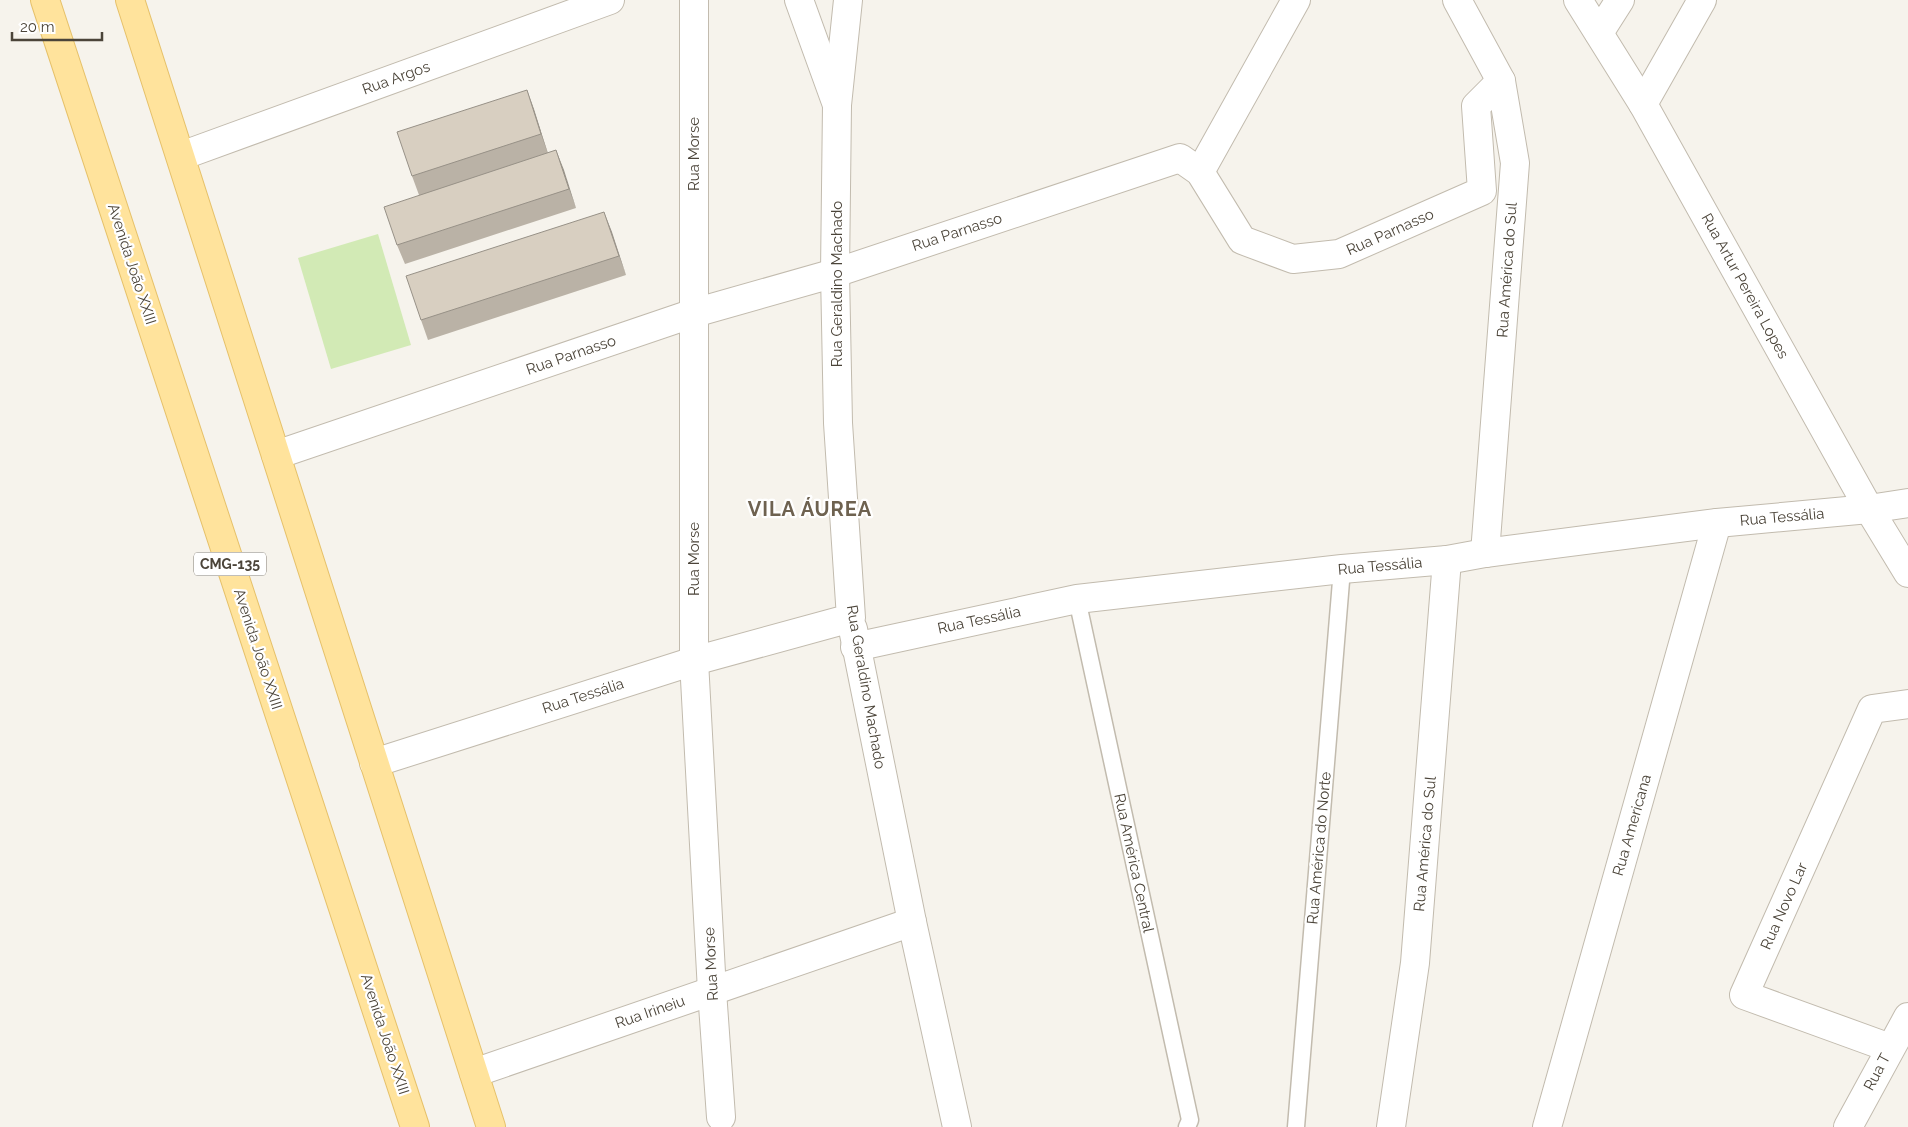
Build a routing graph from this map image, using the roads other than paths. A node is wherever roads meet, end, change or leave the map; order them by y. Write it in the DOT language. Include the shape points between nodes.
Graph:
graph roads {
  1 [pos="45,0"];
  2 [pos="130,0"];
  3 [pos="610,0"];
  4 [pos="694,0"];
  5 [pos="799,0"];
  6 [pos="848,0"];
  7 [pos="1296,0"];
  8 [pos="1457,0"];
  9 [pos="1578,0"];
  10 [pos="1620,0"];
  11 [pos="1702,0"];
  12 [pos="1599,33"];
  13 [pos="1501,81"];
  14 [pos="1643,104"];
  15 [pos="836,105"];
  16 [pos="181,156"];
  17 [pos="1200,172"];
  18 [pos="836,273"];
  19 [pos="694,313"];
  20 [pos="276,455"];
  21 [pos="1908,503"];
  22 [pos="1869,509"];
  23 [pos="1717,523"];
  24 [pos="1485,553"];
  25 [pos="1447,560"];
  26 [pos="1342,569"];
  27 [pos="1908,573"];
  28 [pos="1077,599"];
  29 [pos="851,618"];
  30 [pos="855,647"];
  31 [pos="694,661"];
  32 [pos="1908,704"];
  33 [pos="374,763"];
  34 [pos="912,922"];
  35 [pos="712,991"];
  36 [pos="1908,1017"];
  37 [pos="1890,1048"];
  38 [pos="474,1073"];
  39 [pos="721,1117"];
  40 [pos="415,1127"];
  41 [pos="491,1127"];
  42 [pos="957,1127"];
  43 [pos="1187,1127"];
  44 [pos="1296,1127"];
  45 [pos="1391,1127"];
  46 [pos="1547,1127"];
  47 [pos="1848,1127"];
  1 -- 40 [label="main road, Avenida João XXIII / CMG-135"];
  2 -- 16 [label="main road"];
  3 -- 16 [label="street, Rua Argos"];
  4 -- 19 [label="street, Rua Morse"];
  5 -- 15 [label="street"];
  6 -- 15 [label="street, Rua Geraldino Machado"];
  7 -- 17 [label="street"];
  8 -- 13 [label="street, Rua América do Sul"];
  9 -- 12 [label="street, Rua Artur Pereira Lopes"];
  10 -- 12 [label="street"];
  11 -- 14 [label="street"];
  12 -- 14 [label="street, Rua Artur Pereira Lopes"];
  13 -- 17 [label="street, Rua Parnasso" via="1476,106 1482,191 1339,254 1293,259 1242,240"];
  13 -- 24 [label="street, Rua América do Sul" via="1515,163"];
  14 -- 22 [label="street, Rua Artur Pereira Lopes"];
  15 -- 18 [label="street, Rua Geraldino Machado"];
  16 -- 20 [label="main road"];
  17 -- 18 [label="street, Rua Parnasso" via="1180,158"];
  18 -- 19 [label="street, Rua Parnasso"];
  18 -- 29 [label="street, Rua Geraldino Machado" via="838,423"];
  19 -- 20 [label="street, Rua Parnasso"];
  19 -- 31 [label="street, Rua Morse"];
  20 -- 33 [label="main road"];
  21 -- 22 [label="street, Rua Tessália"];
  22 -- 23 [label="street, Rua Tessália"];
  22 -- 27 [label="street, Rua Artur Pereira Lopes"];
  23 -- 24 [label="street, Rua Tessália"];
  23 -- 46 [label="street, Rua Americana"];
  24 -- 25 [label="street, Rua Tessália"];
  25 -- 26 [label="street, Rua Tessália"];
  25 -- 45 [label="street, Rua América do Sul" via="1415,963"];
  26 -- 28 [label="street, Rua Tessália"];
  26 -- 44 [label="lane, Rua América do Norte"];
  28 -- 30 [label="street, Rua Tessália"];
  28 -- 43 [label="lane, Rua América Central" via="1188,1110 1190,1120"];
  29 -- 30 [label="street, Rua Geraldino Machado"];
  29 -- 31 [label="street, Rua Tessália"];
  30 -- 34 [label="street, Rua Geraldino Machado"];
  31 -- 33 [label="street, Rua Tessália"];
  31 -- 35 [label="street, Rua Morse"];
  32 -- 37 [label="street, Rua Novo Lar" via="1872,708 1744,995"];
  33 -- 38 [label="main road"];
  34 -- 35 [label="street, Rua Irineiu"];
  34 -- 42 [label="street, Rua Geraldino Machado"];
  35 -- 38 [label="street, Rua Irineiu"];
  35 -- 39 [label="street, Rua Morse"];
  36 -- 37 [label="street, Rua T"];
  37 -- 47 [label="street, Rua T"];
  38 -- 41 [label="main road"];
}
